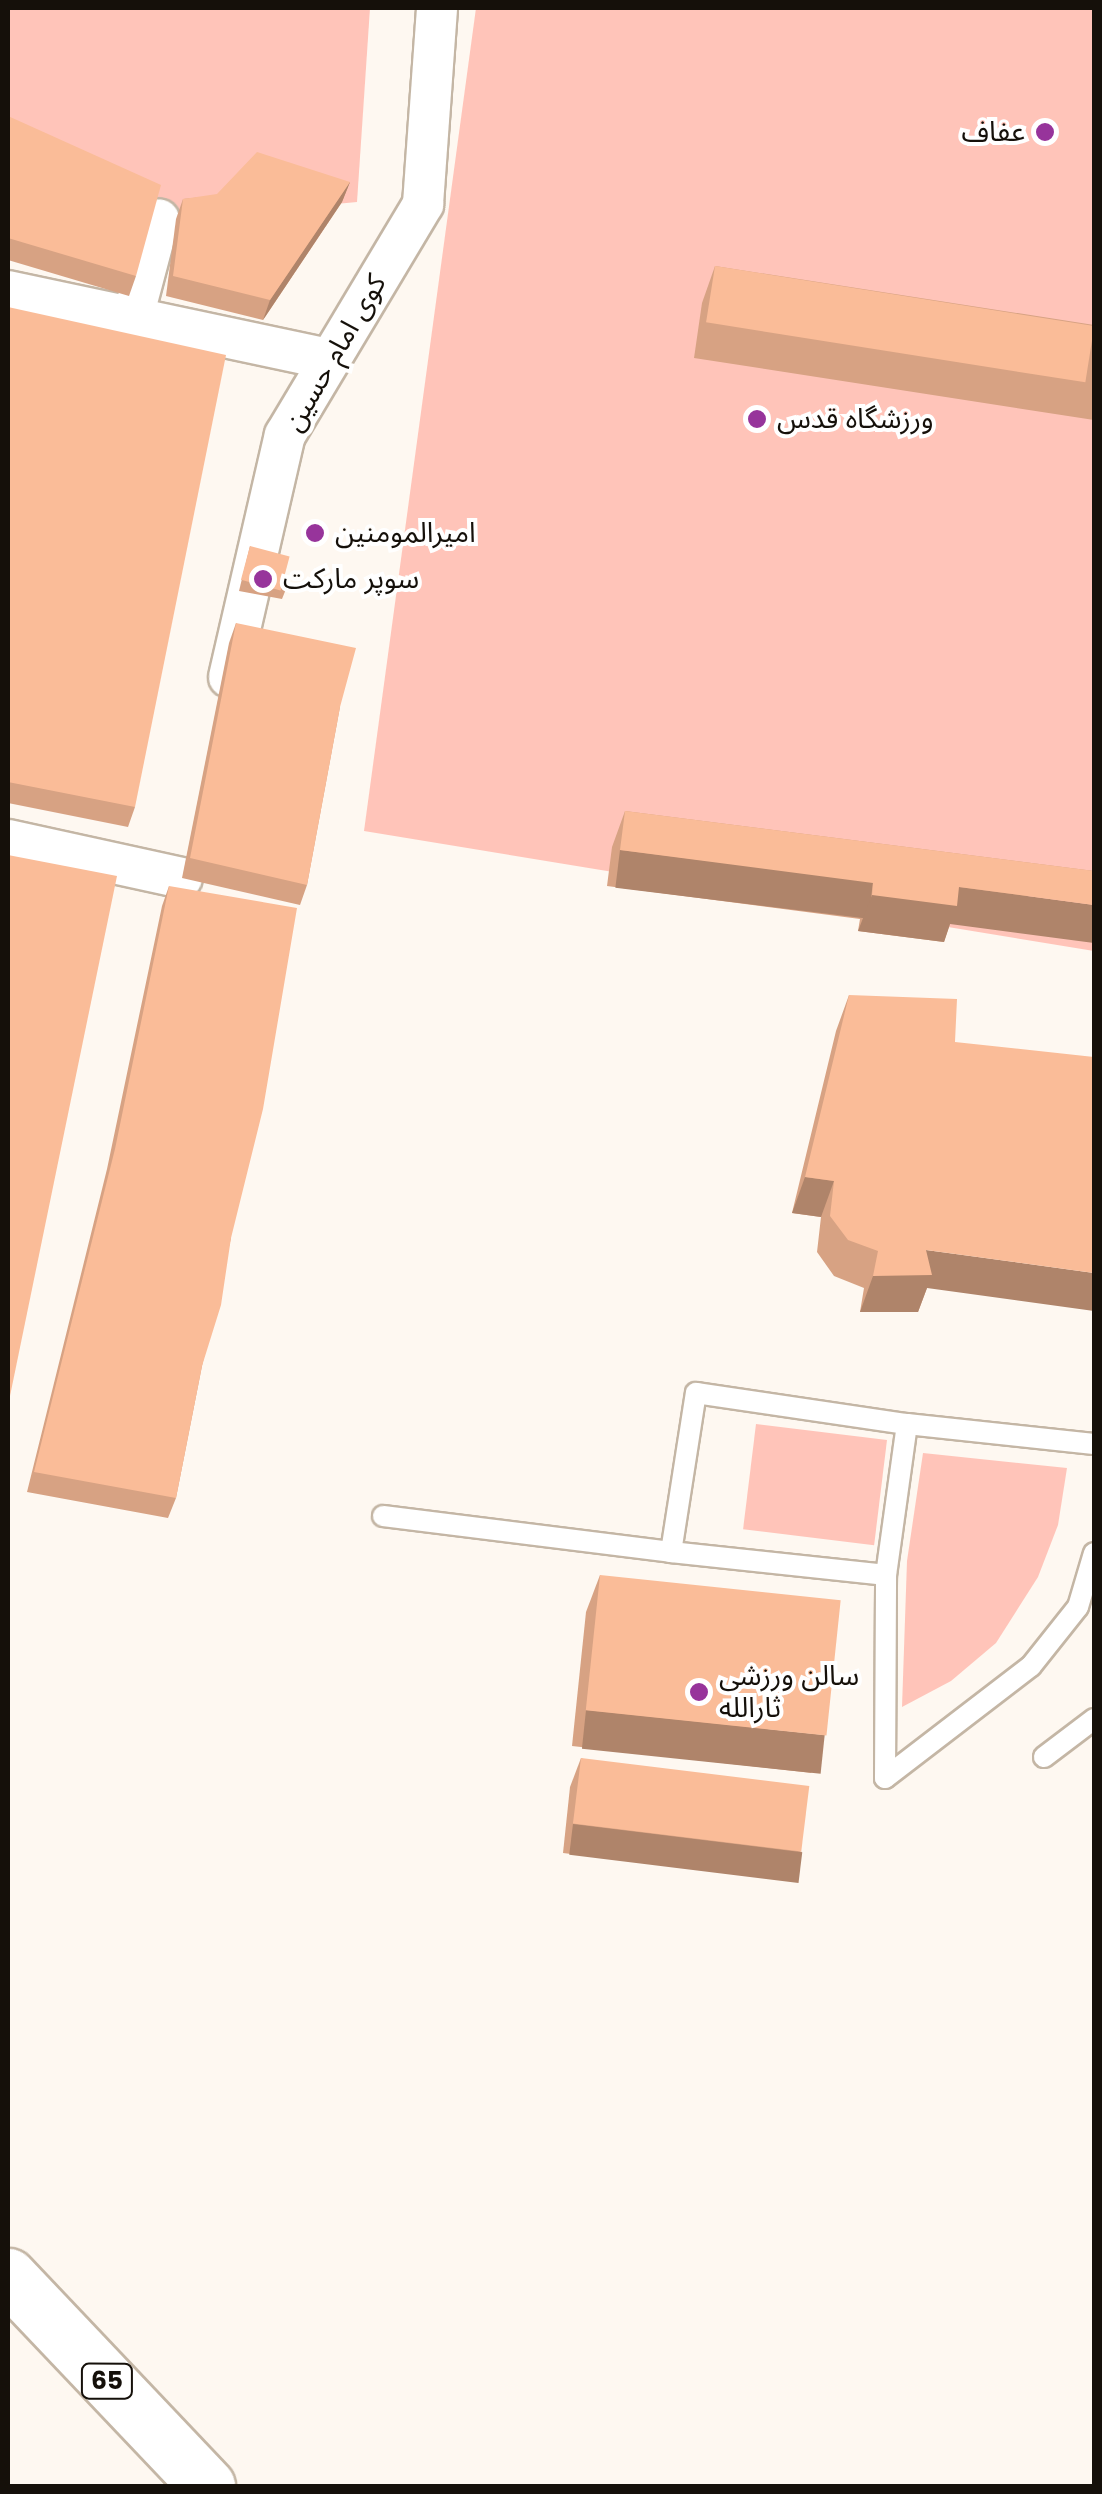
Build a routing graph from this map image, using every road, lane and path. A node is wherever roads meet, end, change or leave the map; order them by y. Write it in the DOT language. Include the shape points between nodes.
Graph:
graph roads {
  1 [pos="436,8"];
  2 [pos="158,219"];
  3 [pos="8,291"];
  4 [pos="132,317"];
  5 [pos="328,360"];
  6 [pos="222,704"];
  7 [pos="8,840"];
  8 [pos="187,884"];
  9 [pos="907,1424"];
  10 [pos="1094,1444"];
  11 [pos="383,1516"];
  12 [pos="671,1552"];
  13 [pos="1094,1554"];
  14 [pos="886,1575"];
  15 [pos="1094,1719"];
  16 [pos="1044,1757"];
  17 [pos="8,2276"];
  18 [pos="207,2486"];
  1 -- 5 [label="street, کوی امام حسین" via="423,204"];
  2 -- 4 [label="street"];
  3 -- 4 [label="street"];
  4 -- 5 [label="street"];
  5 -- 6 [label="street, کوی امام حسین" via="285,435"];
  7 -- 8 [label="street"];
  9 -- 10 [label="lane"];
  9 -- 12 [label="lane" via="696,1393"];
  9 -- 14 [label="lane"];
  11 -- 12 [label="lane"];
  12 -- 14 [label="lane"];
  13 -- 14 [label="lane" via="1078,1607 1032,1666 886,1778"];
  15 -- 16 [label="lane"];
  17 -- 18 [label="highway, 65"];
}
